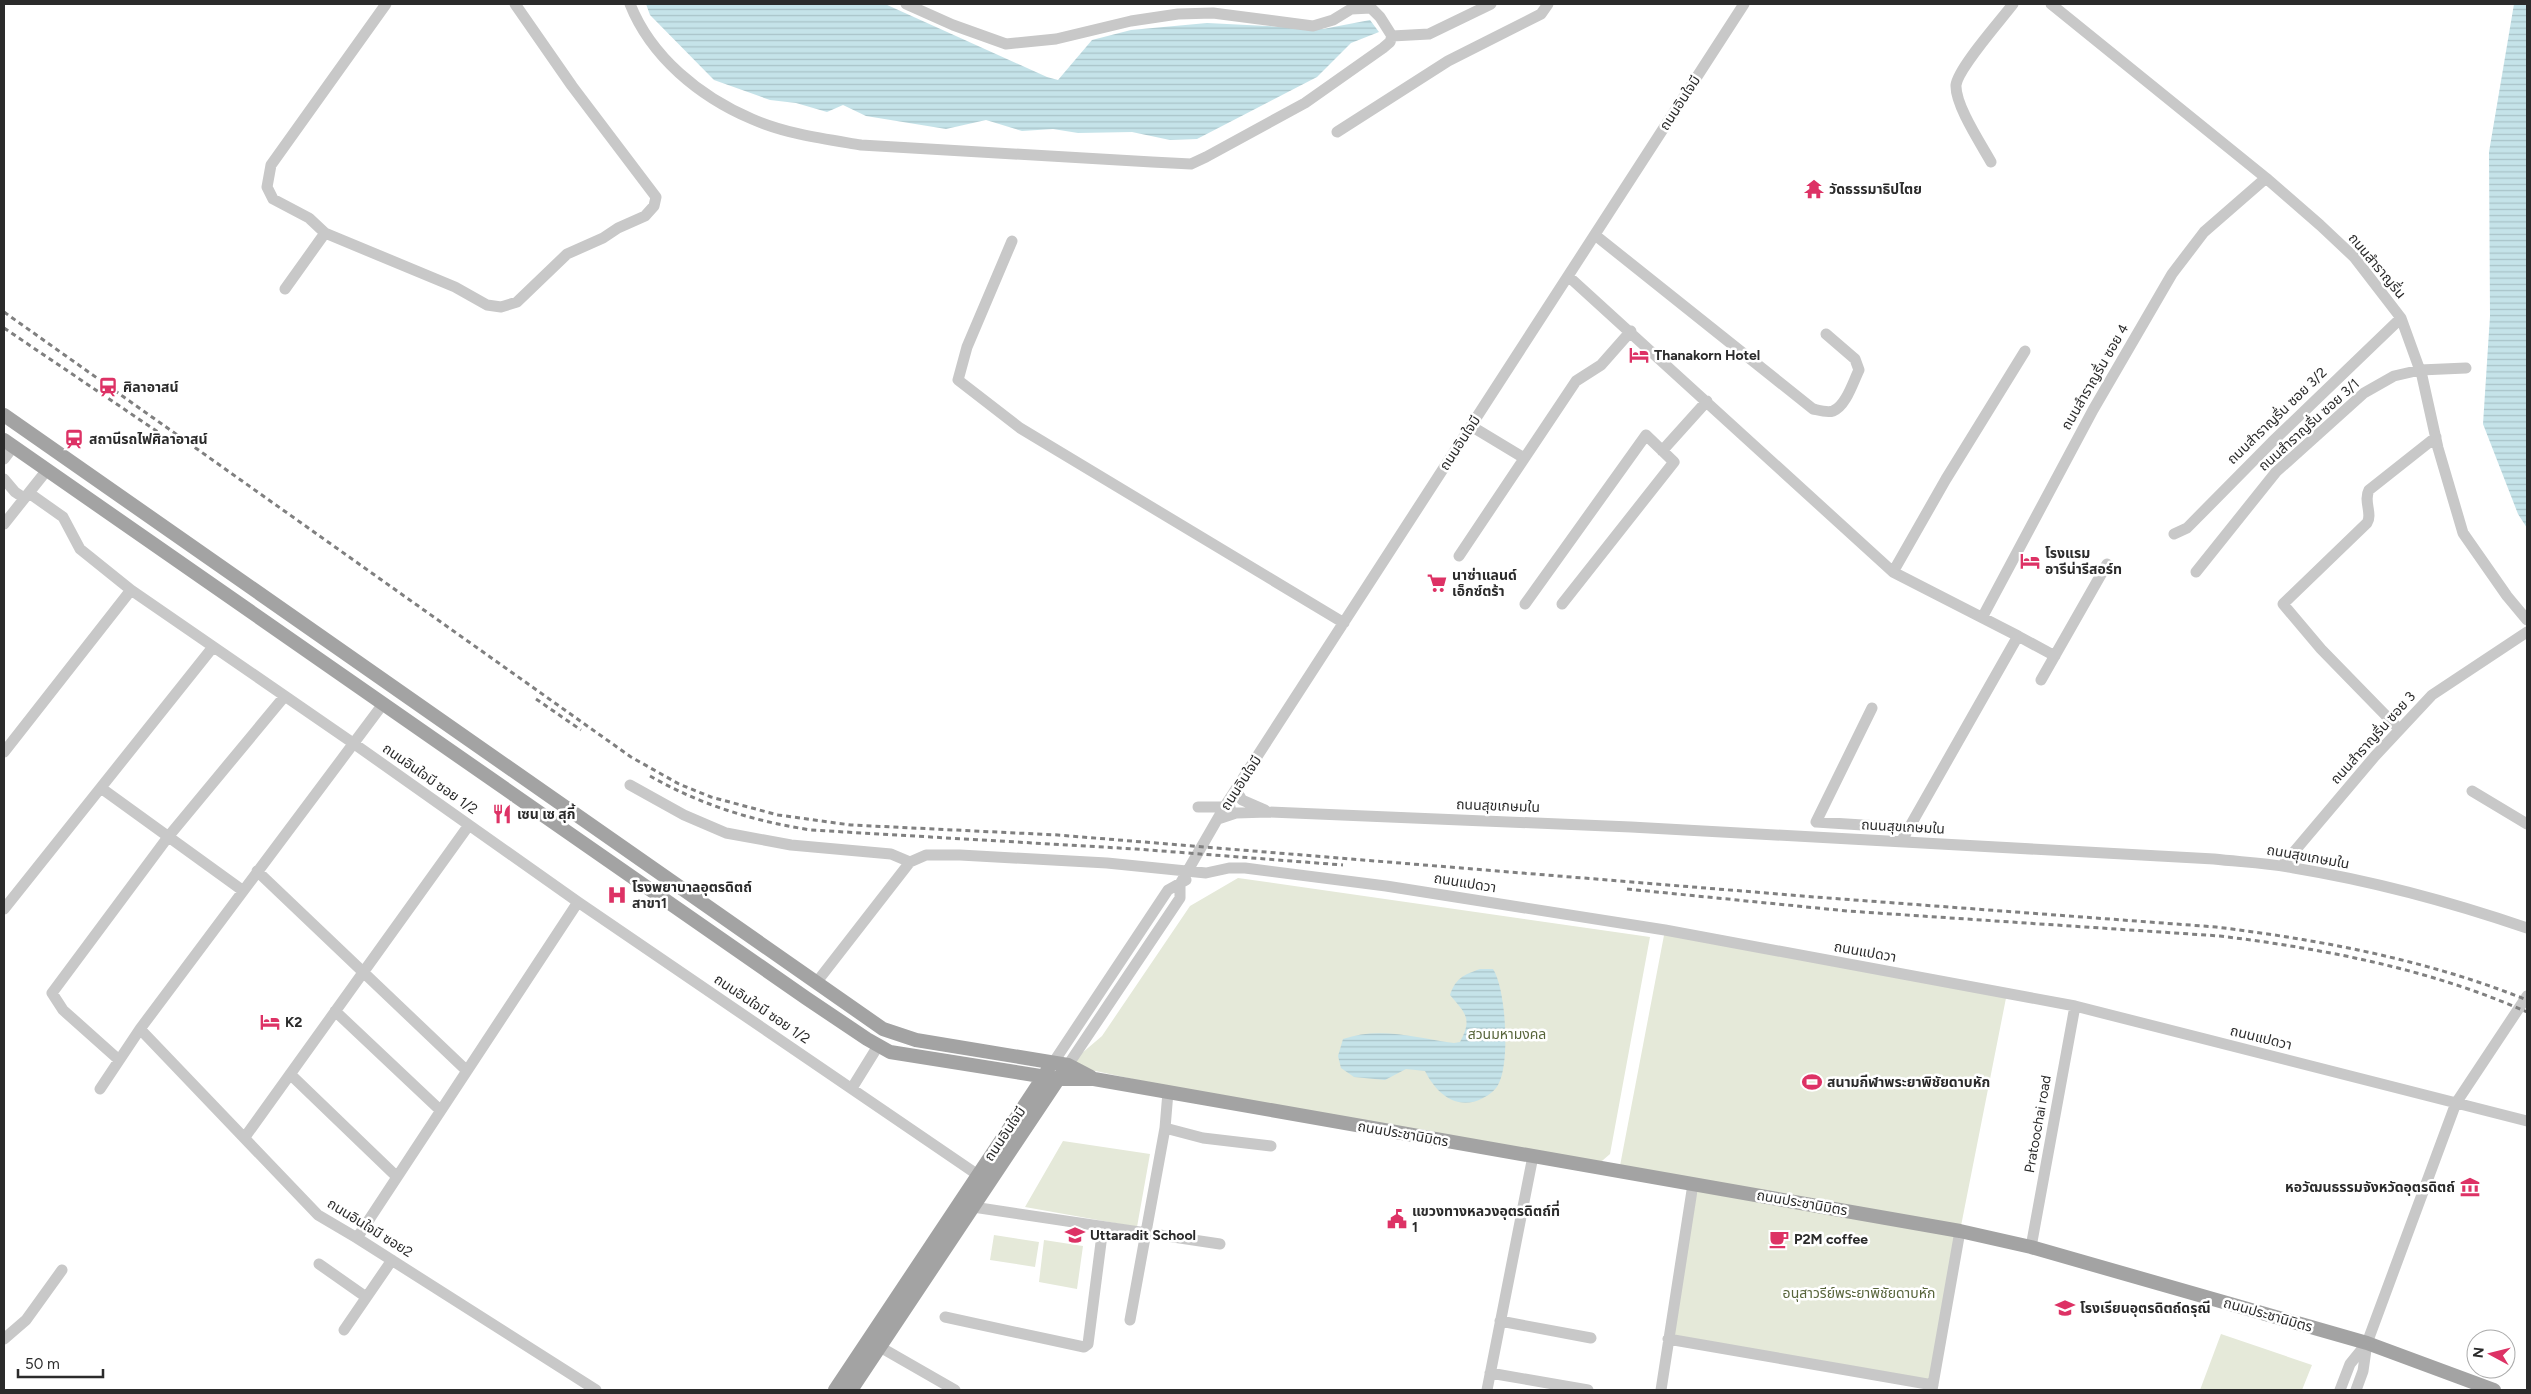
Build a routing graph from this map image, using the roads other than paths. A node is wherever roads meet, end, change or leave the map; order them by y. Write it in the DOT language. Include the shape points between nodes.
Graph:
graph roads {
  1 [pos="386,4"];
  2 [pos="515,4"];
  3 [pos="630,4"];
  4 [pos="906,4"];
  5 [pos="1491,4"];
  6 [pos="1548,4"];
  7 [pos="1744,4"];
  8 [pos="2013,4"];
  9 [pos="2051,4"];
  10 [pos="1392,36"];
  11 [pos="1337,132"];
  12 [pos="1991,162"];
  13 [pos="2266,178"];
  14 [pos="325,233"];
  15 [pos="1595,235"];
  16 [pos="1012,241"];
  17 [pos="1568,276"];
  18 [pos="285,289"];
  19 [pos="2401,318"];
  20 [pos="1631,331"];
  21 [pos="1826,334"];
  22 [pos="2025,351"];
  23 [pos="2466,368"];
  24 [pos="2420,370"];
  25 [pos="1708,401"];
  26 [pos="4,415"];
  27 [pos="1471,426"];
  28 [pos="2436,437"];
  29 [pos="8,443"];
  30 [pos="1662,451"];
  31 [pos="1524,458"];
  32 [pos="4,459"];
  33 [pos="47,470"];
  34 [pos="4,479"];
  35 [pos="27,496"];
  36 [pos="4,524"];
  37 [pos="168,530"];
  38 [pos="2174,534"];
  39 [pos="156,546"];
  40 [pos="1459,556"];
  41 [pos="2107,564"];
  42 [pos="1893,572"];
  43 [pos="2196,572"];
  44 [pos="131,590"];
  45 [pos="1525,604"];
  46 [pos="1562,604"];
  47 [pos="1983,616"];
  48 [pos="2527,620"];
  49 [pos="1344,623"];
  50 [pos="2527,632"];
  51 [pos="2018,636"];
  52 [pos="213,647"];
  53 [pos="2055,656"];
  54 [pos="2041,680"];
  55 [pos="284,697"];
  56 [pos="383,704"];
  57 [pos="1872,708"];
  58 [pos="2399,729"];
  59 [pos="353,743"];
  60 [pos="4,752"];
  61 [pos="630,785"];
  62 [pos="101,788"];
  63 [pos="1236,790"];
  64 [pos="2472,791"];
  65 [pos="1225,806"];
  66 [pos="1198,807"];
  67 [pos="1268,812"];
  68 [pos="1218,819"];
  69 [pos="2527,824"];
  70 [pos="469,826"];
  71 [pos="1909,828"];
  72 [pos="168,837"];
  73 [pos="1901,842"];
  74 [pos="1196,854"];
  75 [pos="910,862"];
  76 [pos="2282,866"];
  77 [pos="257,871"];
  78 [pos="1187,871"];
  79 [pos="1210,872"];
  80 [pos="1180,884"];
  81 [pos="242,890"];
  82 [pos="578,902"];
  83 [pos="4,909"];
  84 [pos="2527,928"];
  85 [pos="364,972"];
  86 [pos="816,983"];
  87 [pos="2527,996"];
  88 [pos="2075,1006"];
  89 [pos="335,1011"];
  90 [pos="140,1029"];
  91 [pos="878,1046"];
  92 [pos="119,1060"];
  93 [pos="1053,1063"];
  94 [pos="1068,1065"];
  95 [pos="466,1070"];
  96 [pos="290,1074"];
  97 [pos="1044,1076"];
  98 [pos="1059,1079"];
  99 [pos="1094,1079"];
  100 [pos="852,1088"];
  101 [pos="100,1089"];
  102 [pos="1168,1092"];
  103 [pos="2456,1103"];
  104 [pos="440,1110"];
  105 [pos="2527,1121"];
  106 [pos="1165,1128"];
  107 [pos="246,1138"];
  108 [pos="1271,1146"];
  109 [pos="1533,1156"];
  110 [pos="978,1175"];
  111 [pos="396,1176"];
  112 [pos="1693,1184"];
  113 [pos="968,1203"];
  114 [pos="1104,1227"];
  115 [pos="1960,1231"];
  116 [pos="1144,1233"];
  117 [pos="357,1238"];
  118 [pos="1220,1244"];
  119 [pos="2030,1247"];
  120 [pos="392,1260"];
  121 [pos="319,1264"];
  122 [pos="62,1270"];
  123 [pos="366,1297"];
  124 [pos="945,1317"];
  125 [pos="1130,1320"];
  126 [pos="1500,1321"];
  127 [pos="344,1330"];
  128 [pos="1591,1338"];
  129 [pos="1668,1338"];
  130 [pos="4,1339"];
  131 [pos="875,1343"];
  132 [pos="2367,1343"];
  133 [pos="1490,1373"];
  134 [pos="579,1386"];
  135 [pos="2473,1386"];
  136 [pos="1933,1388"];
  137 [pos="596,1390"];
  138 [pos="835,1390"];
  139 [pos="851,1390"];
  140 [pos="955,1390"];
  141 [pos="1486,1390"];
  142 [pos="1588,1390"];
  143 [pos="1660,1390"];
  144 [pos="2340,1390"];
  145 [pos="2356,1390"];
  146 [pos="2494,1390"];
  1 -- 14 [label="street" via="271,165 266,187 273,199 309,218"];
  2 -- 14 [label="street" via="656,197 654,206 645,216 567,254 517,302 501,307 487,304"];
  3 -- 10 [label="street" via="650,42 683,78 754,120 861,146 1161,163 1191,164 1296,108 1384,48"];
  4 -- 10 [label="street" via="953,26 1006,44 1056,39 1131,21 1178,14 1213,12 1313,26 1333,20 1351,9 1371,8"];
  5 -- 10 [label="street" via="1430,34"];
  6 -- 11 [label="street" via="1541,14 1448,60"];
  7 -- 15 [label="street, ถนนอินใจมี"];
  8 -- 12 [label="street" via="1962,70 1956,87 1960,103"];
  9 -- 13 [label="street, ถนนสำราญรื่น"];
  13 -- 19 [label="street, ถนนสำราญรื่น" via="2354,257"];
  13 -- 47 [label="street, ถนนสำราญรื่น ซอย 4" via="2204,232 2172,274 2093,410"];
  14 -- 18 [label="street"];
  15 -- 17 [label="street, ถนนอินใจมี"];
  15 -- 21 [label="street" via="1813,409 1826,412 1838,406 1859,370 1855,359"];
  16 -- 49 [label="street" via="967,347 958,380 1020,428"];
  17 -- 20 [label="street"];
  17 -- 27 [label="street, ถนนอินใจมี"];
  19 -- 24 [label="street, ถนนสำราญรื่น"];
  19 -- 38 [label="street, ถนนสำราญรื่น ซอย 3/2" via="2187,528"];
  20 -- 25 [label="street"];
  20 -- 31 [label="street" via="1601,365 1576,381"];
  22 -- 42 [label="street" via="1946,478"];
  23 -- 24 [label="street, ถนนสำราญรื่น ซอย 3/1"];
  24 -- 28 [label="street, ถนนสำราญรื่น"];
  24 -- 43 [label="street, ถนนสำราญรื่น ซอย 3/1" via="2394,376 2358,398 2276,472"];
  25 -- 30 [label="street"];
  25 -- 42 [label="street"];
  26 -- 37 [label="main road"];
  27 -- 31 [label="street"];
  27 -- 49 [label="street, ถนนอินใจมี"];
  28 -- 48 [label="street, ถนนสำราญรื่น" via="2463,533"];
  28 -- 58 [label="street" via="2369,490 2366,496 2370,517 2367,523 2283,604 2321,649"];
  29 -- 32 [label="street"];
  29 -- 33 [label="main road, ถนนประชานิมิตร"];
  30 -- 45 [label="street" via="1646,435"];
  30 -- 46 [label="street" via="1674,462"];
  31 -- 40 [label="street"];
  33 -- 35 [label="street"];
  33 -- 39 [label="main road, ถนนประชานิมิตร"];
  34 -- 35 [label="street, ถนนอินใจมี ซอย 1/2" via="15,492"];
  35 -- 36 [label="street"];
  35 -- 44 [label="street, ถนนอินใจมี ซอย 1/2" via="63,517 80,549"];
  37 -- 39 [label="main road"];
  37 -- 86 [label="main road"];
  39 -- 56 [label="main road, ถนนประชานิมิตร"];
  41 -- 53 [label="street"];
  42 -- 47 [label="street"];
  44 -- 52 [label="street, ถนนอินใจมี ซอย 1/2"];
  44 -- 60 [label="street"];
  47 -- 51 [label="street"];
  49 -- 63 [label="street, ถนนอินใจมี"];
  50 -- 58 [label="street, ถนนสำราญรื่น ซอย 3" via="2432,695"];
  51 -- 53 [label="street"];
  51 -- 71 [label="street"];
  52 -- 55 [label="street, ถนนอินใจมี ซอย 1/2"];
  52 -- 62 [label="street"];
  53 -- 54 [label="street"];
  55 -- 59 [label="street, ถนนอินใจมี ซอย 1/2"];
  55 -- 72 [label="street"];
  56 -- 59 [label="street"];
  56 -- 91 [label="main road, ถนนประชานิมิตร"];
  57 -- 71 [label="street" via="1816,822"];
  58 -- 76 [label="street, ถนนสำราญรื่น ซอย 3"];
  59 -- 70 [label="street, ถนนอินใจมี ซอย 1/2"];
  59 -- 77 [label="street"];
  61 -- 75 [label="street" via="684,815 726,833 791,845 891,854"];
  62 -- 72 [label="street"];
  62 -- 83 [label="street"];
  63 -- 65 [label="street, ถนนอินใจมี"];
  63 -- 67 [label="street, ถนนสุขเกษมใน" via="1242,800"];
  64 -- 69 [label="street"];
  65 -- 66 [label="street, ถนนสุขเกษมใน"];
  65 -- 67 [label="street, ถนนสุขเกษมใน"];
  65 -- 68 [label="street, ถนนอินใจมี"];
  67 -- 68 [label="street, ถนนสุขเกษมใน" via="1236,813"];
  67 -- 73 [label="street, ถนนสุขเกษมใน" via="1622,826"];
  68 -- 74 [label="street, ถนนอินใจมี"];
  70 -- 82 [label="street, ถนนอินใจมี ซอย 1/2"];
  70 -- 85 [label="street"];
  71 -- 73 [label="street"];
  72 -- 81 [label="street"];
  72 -- 92 [label="street" via="52,993 63,1010"];
  73 -- 76 [label="street, ถนนสุขเกษมใน"];
  74 -- 78 [label="street, ถนนอินใจมี"];
  74 -- 79 [label="street" via="1200,864"];
  75 -- 78 [label="street, ถนนแปดวา" via="926,855 960,855"];
  75 -- 86 [label="street"];
  76 -- 84 [label="street, ถนนสุขเกษมใน" via="2397,889"];
  77 -- 81 [label="street"];
  77 -- 85 [label="street"];
  78 -- 79 [label="street, ถนนแปดวา"];
  78 -- 80 [label="street, ถนนอินใจมี"];
  79 -- 80 [label="street"];
  79 -- 88 [label="street, ถนนแปดวา" via="1246,868 1386,886 1665,930"];
  80 -- 93 [label="street, ถนนอินใจมี" via="1168,890"];
  80 -- 94 [label="street, ถนนอินใจมี" via="1180,898"];
  81 -- 90 [label="street"];
  82 -- 95 [label="street"];
  82 -- 100 [label="street, ถนนอินใจมี ซอย 1/2"];
  85 -- 89 [label="street"];
  85 -- 95 [label="street"];
  86 -- 93 [label="main road" via="894,1034"];
  87 -- 103 [label="street"];
  88 -- 103 [label="street, ถนนแปดวา"];
  88 -- 119 [label="street, Pratoochai road"];
  89 -- 96 [label="street"];
  89 -- 104 [label="street"];
  90 -- 92 [label="street"];
  90 -- 107 [label="street, ถนนอินใจมี ซอย2"];
  91 -- 97 [label="main road, ถนนประชานิมิตร" via="900,1055"];
  91 -- 100 [label="street"];
  92 -- 101 [label="street"];
  93 -- 94 [label="main road"];
  93 -- 97 [label="main road, ถนนอินใจมี"];
  94 -- 98 [label="main road, ถนนอินใจมี"];
  94 -- 99 [label="main road, ถนนประชานิมิตร"];
  95 -- 104 [label="street"];
  96 -- 107 [label="street"];
  96 -- 111 [label="street"];
  97 -- 98 [label="main road, ถนนประชานิมิตร"];
  97 -- 110 [label="main road, ถนนอินใจมี"];
  98 -- 99 [label="main road, ถนนประชานิมิตร"];
  98 -- 113 [label="main road, ถนนอินใจมี"];
  99 -- 102 [label="main road, ถนนประชานิมิตร"];
  100 -- 110 [label="street, ถนนอินใจมี ซอย 1/2"];
  102 -- 106 [label="street"];
  102 -- 109 [label="main road, ถนนประชานิมิตร"];
  103 -- 105 [label="street, ถนนแปดวา"];
  103 -- 132 [label="street"];
  104 -- 111 [label="street"];
  106 -- 108 [label="street" via="1203,1138"];
  106 -- 116 [label="street"];
  107 -- 117 [label="street, ถนนอินใจมี ซอย2" via="318,1215"];
  109 -- 112 [label="main road, ถนนประชานิมิตร"];
  109 -- 126 [label="street"];
  110 -- 113 [label="main road, ถนนอินใจมี"];
  111 -- 117 [label="street"];
  112 -- 115 [label="main road, ถนนประชานิมิตร"];
  112 -- 129 [label="street"];
  113 -- 114 [label="street"];
  113 -- 131 [label="main road, ถนนอินใจมี"];
  114 -- 116 [label="street"];
  114 -- 124 [label="street" via="1088,1344 1084,1347"];
  115 -- 119 [label="main road, ถนนประชานิมิตร"];
  115 -- 136 [label="street"];
  116 -- 118 [label="street"];
  116 -- 125 [label="street"];
  117 -- 120 [label="street, ถนนอินใจมี ซอย2"];
  119 -- 132 [label="main road, ถนนประชานิมิตร"];
  120 -- 123 [label="street"];
  120 -- 134 [label="street, ถนนอินใจมี ซอย2"];
  121 -- 123 [label="street"];
  122 -- 130 [label="street" via="26,1320"];
  123 -- 127 [label="street"];
  126 -- 128 [label="street"];
  126 -- 133 [label="street"];
  129 -- 136 [label="street"];
  129 -- 143 [label="street"];
  131 -- 138 [label="main road, ถนนอินใจมี"];
  131 -- 139 [label="main road, ถนนอินใจมี"];
  131 -- 140 [label="street"];
  132 -- 135 [label="main road, ถนนประชานิมิตร"];
  132 -- 144 [label="street" via="2350,1364"];
  132 -- 145 [label="street"];
  133 -- 141 [label="street"];
  133 -- 142 [label="street"];
  134 -- 137 [label="street, ถนนอินใจมี ซอย2"];
  135 -- 146 [label="main road, ถนนประชานิมิตร"];
}
